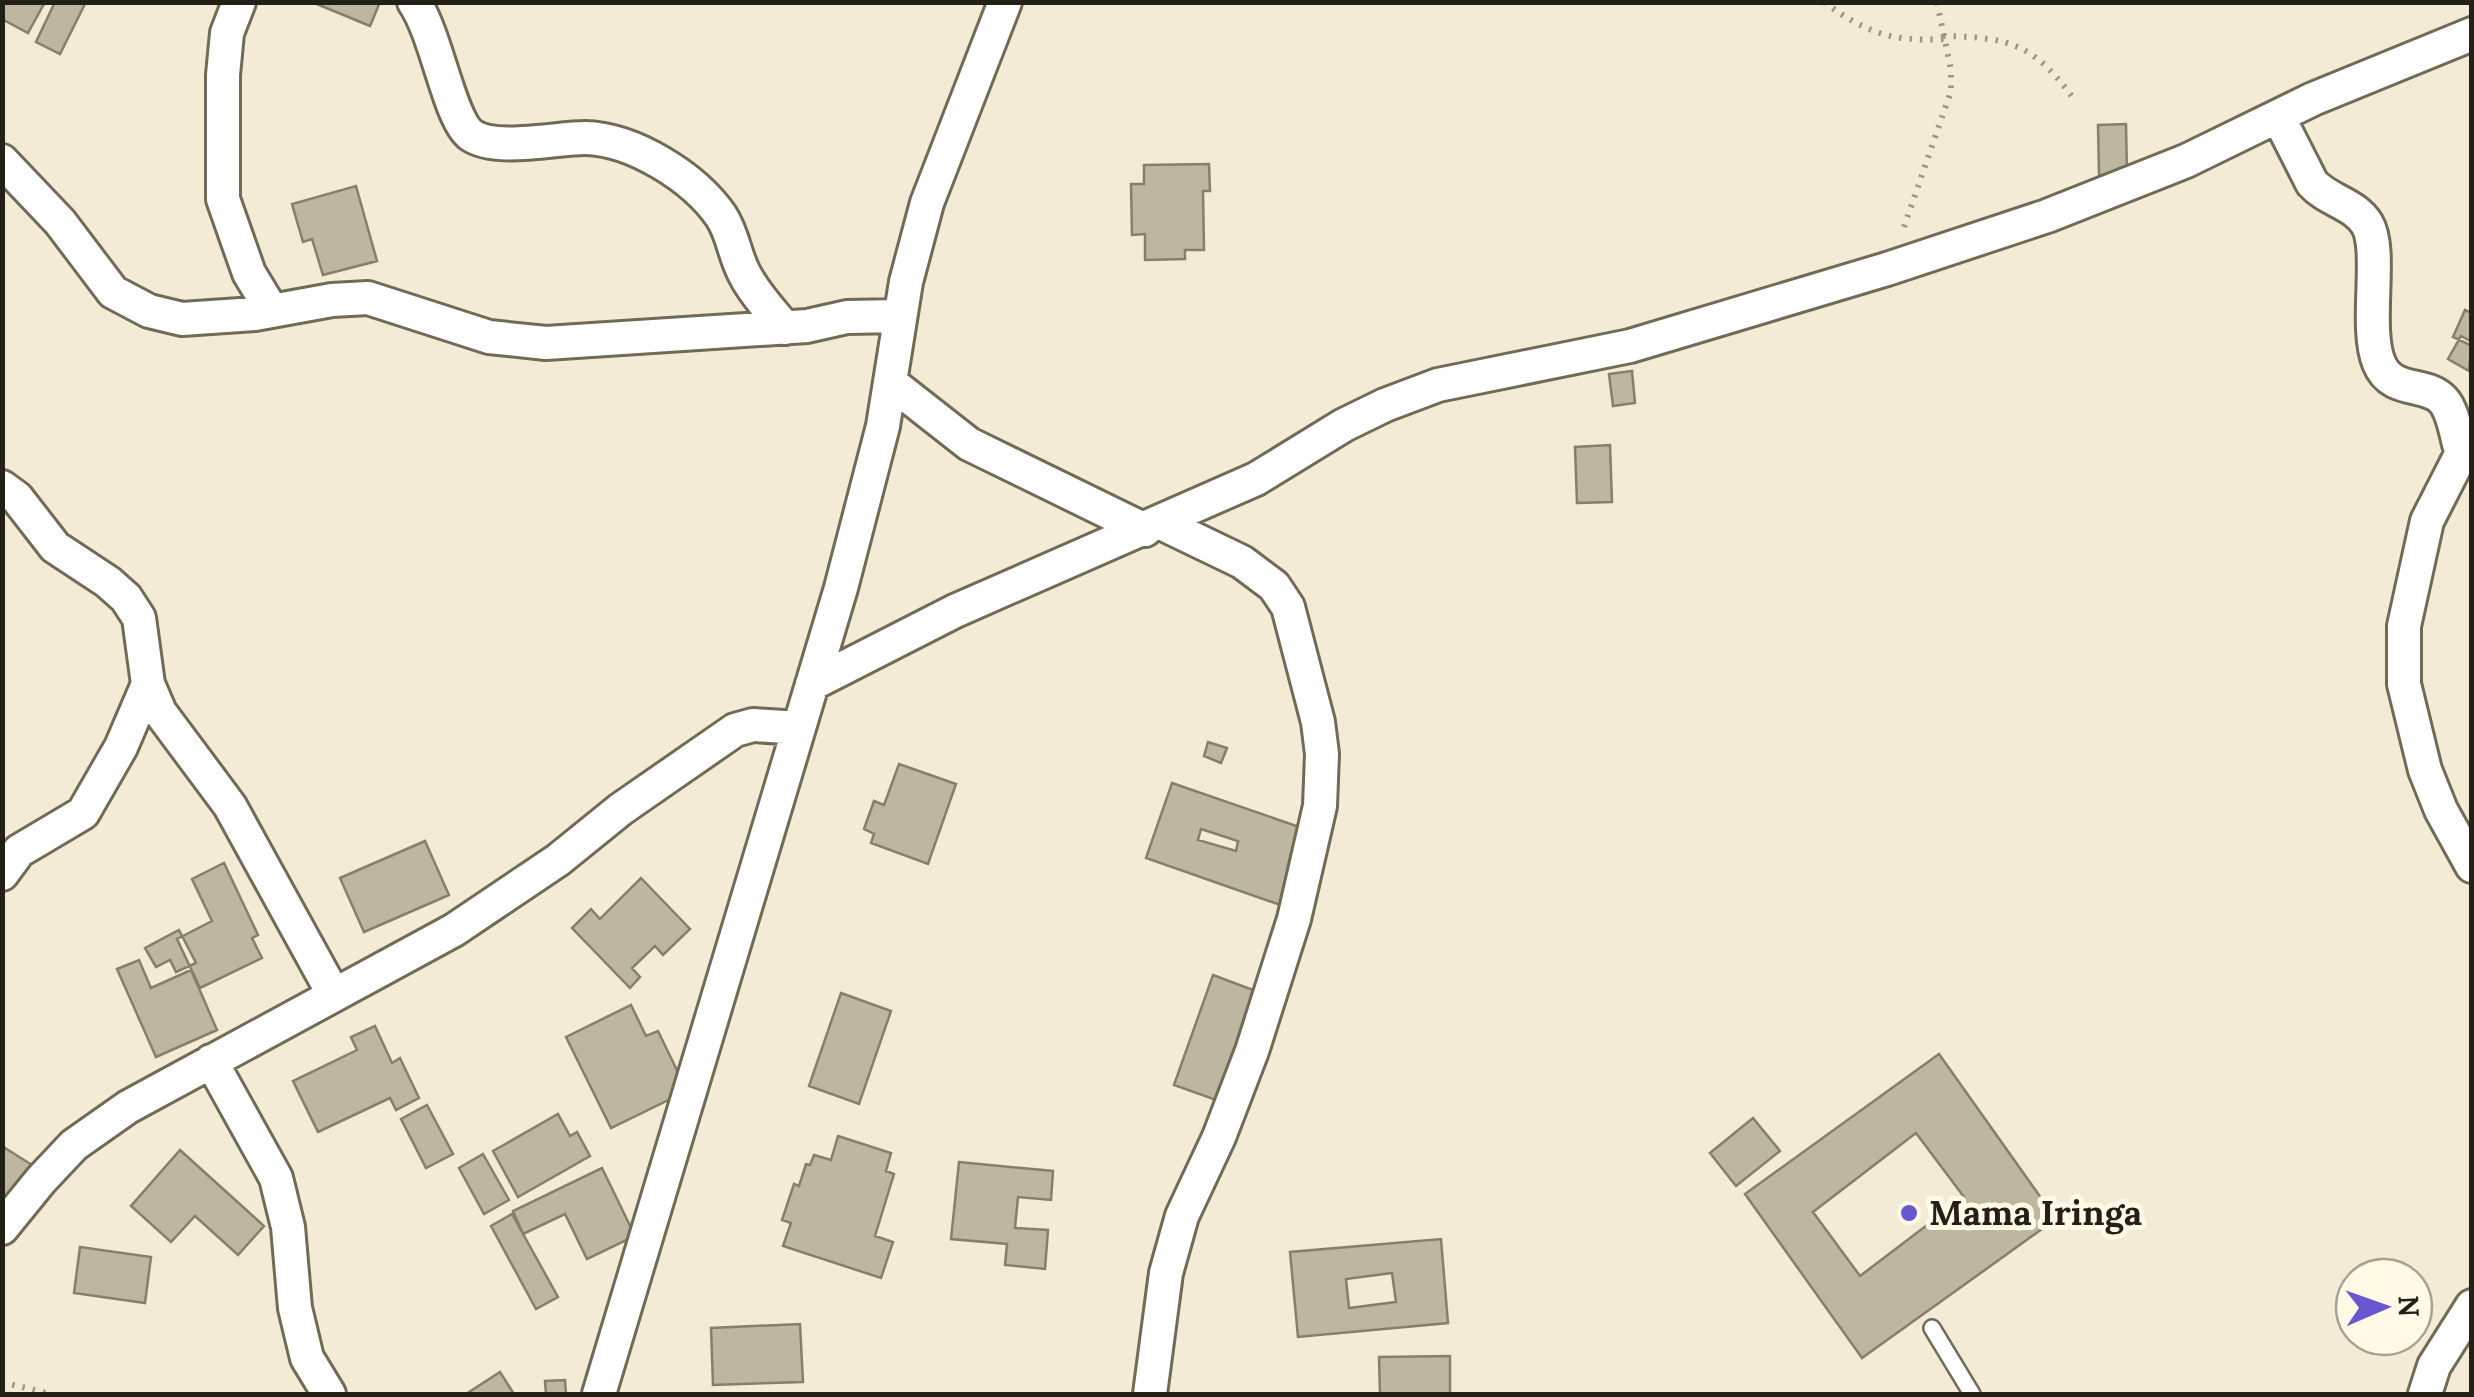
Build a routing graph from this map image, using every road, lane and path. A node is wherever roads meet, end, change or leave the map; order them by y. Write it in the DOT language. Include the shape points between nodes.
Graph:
graph roads {
  1 [pos="240,2"];
  2 [pos="414,2"];
  3 [pos="1006,2"];
  4 [pos="1824,2"];
  5 [pos="1936,2"];
  6 [pos="2472,34"];
  7 [pos="1943,38"];
  8 [pos="2076,102"];
  9 [pos="2278,116"];
  10 [pos="9,181"];
  11 [pos="1887,269"];
  12 [pos="272,311"];
  13 [pos="900,316"];
  14 [pos="785,328"];
  15 [pos="890,382"];
  16 [pos="2466,442"];
  17 [pos="2,487"];
  18 [pos="1153,526"];
  19 [pos="148,684"];
  20 [pos="812,684"];
  21 [pos="799,728"];
  22 [pos="2472,866"];
  23 [pos="2,874"];
  24 [pos="334,996"];
  25 [pos="211,1061"];
  26 [pos="2,1228"];
  27 [pos="2472,1306"];
  28 [pos="1932,1328"];
  29 [pos="2,1382"];
  30 [pos="50,1394"];
  31 [pos="329,1394"];
  32 [pos="599,1394"];
  33 [pos="1150,1394"];
  34 [pos="1972,1394"];
  35 [pos="2426,1394"];
  1 -- 12 [label="street" via="227,33 223,75 223,199 249,274"];
  2 -- 14 [label="street" via="432,34 456,117 472,135 521,142 587,138 658,164 696,189 720,216 743,271"];
  3 -- 13 [label="street" via="927,202"];
  4 -- 7 [label="path" via="1867,31 1898,40"];
  5 -- 7 [label="path"];
  6 -- 9 [label="street"];
  7 -- 8 [label="path" via="2014,44 2054,72"];
  7 -- 11 [label="path" via="1952,91"];
  9 -- 11 [label="street" via="2047,216"];
  9 -- 16 [label="street" via="2319,192 2358,214 2371,232 2384,373 2397,384 2440,396"];
  10 -- 12 [label="street" via="60,222 113,292 137,304 182,319"];
  11 -- 18 [label="street" via="1630,346 1438,384 1344,425 1256,479"];
  12 -- 14 [label="street" via="368,298 489,337 546,343"];
  13 -- 14 [label="street"];
  13 -- 15 [label="street"];
  15 -- 18 [label="street" via="969,444"];
  15 -- 20 [label="street"];
  16 -- 22 [label="street" via="2427,522 2404,626 2404,684 2425,770"];
  17 -- 19 [label="street" via="55,547 126,598 139,618"];
  18 -- 20 [label="street" via="956,611"];
  18 -- 33 [label="street" via="1242,562 1274,586 1288,607 1322,754 1320,806 1294,918 1252,1051 1182,1216 1166,1273"];
  19 -- 23 [label="street" via="83,813 18,851"];
  19 -- 24 [label="street" via="160,712 230,806"];
  20 -- 21 [label="street"];
  21 -- 24 [label="street" via="735,730 454,930"];
  21 -- 32 [label="street"];
  24 -- 25 [label="street"];
  25 -- 26 [label="street" via="74,1146"];
  25 -- 31 [label="street" via="276,1178 306,1358"];
  27 -- 35 [label="street" via="2434,1366"];
  28 -- 34 [label="lane"];
  29 -- 30 [label="path"];
}
